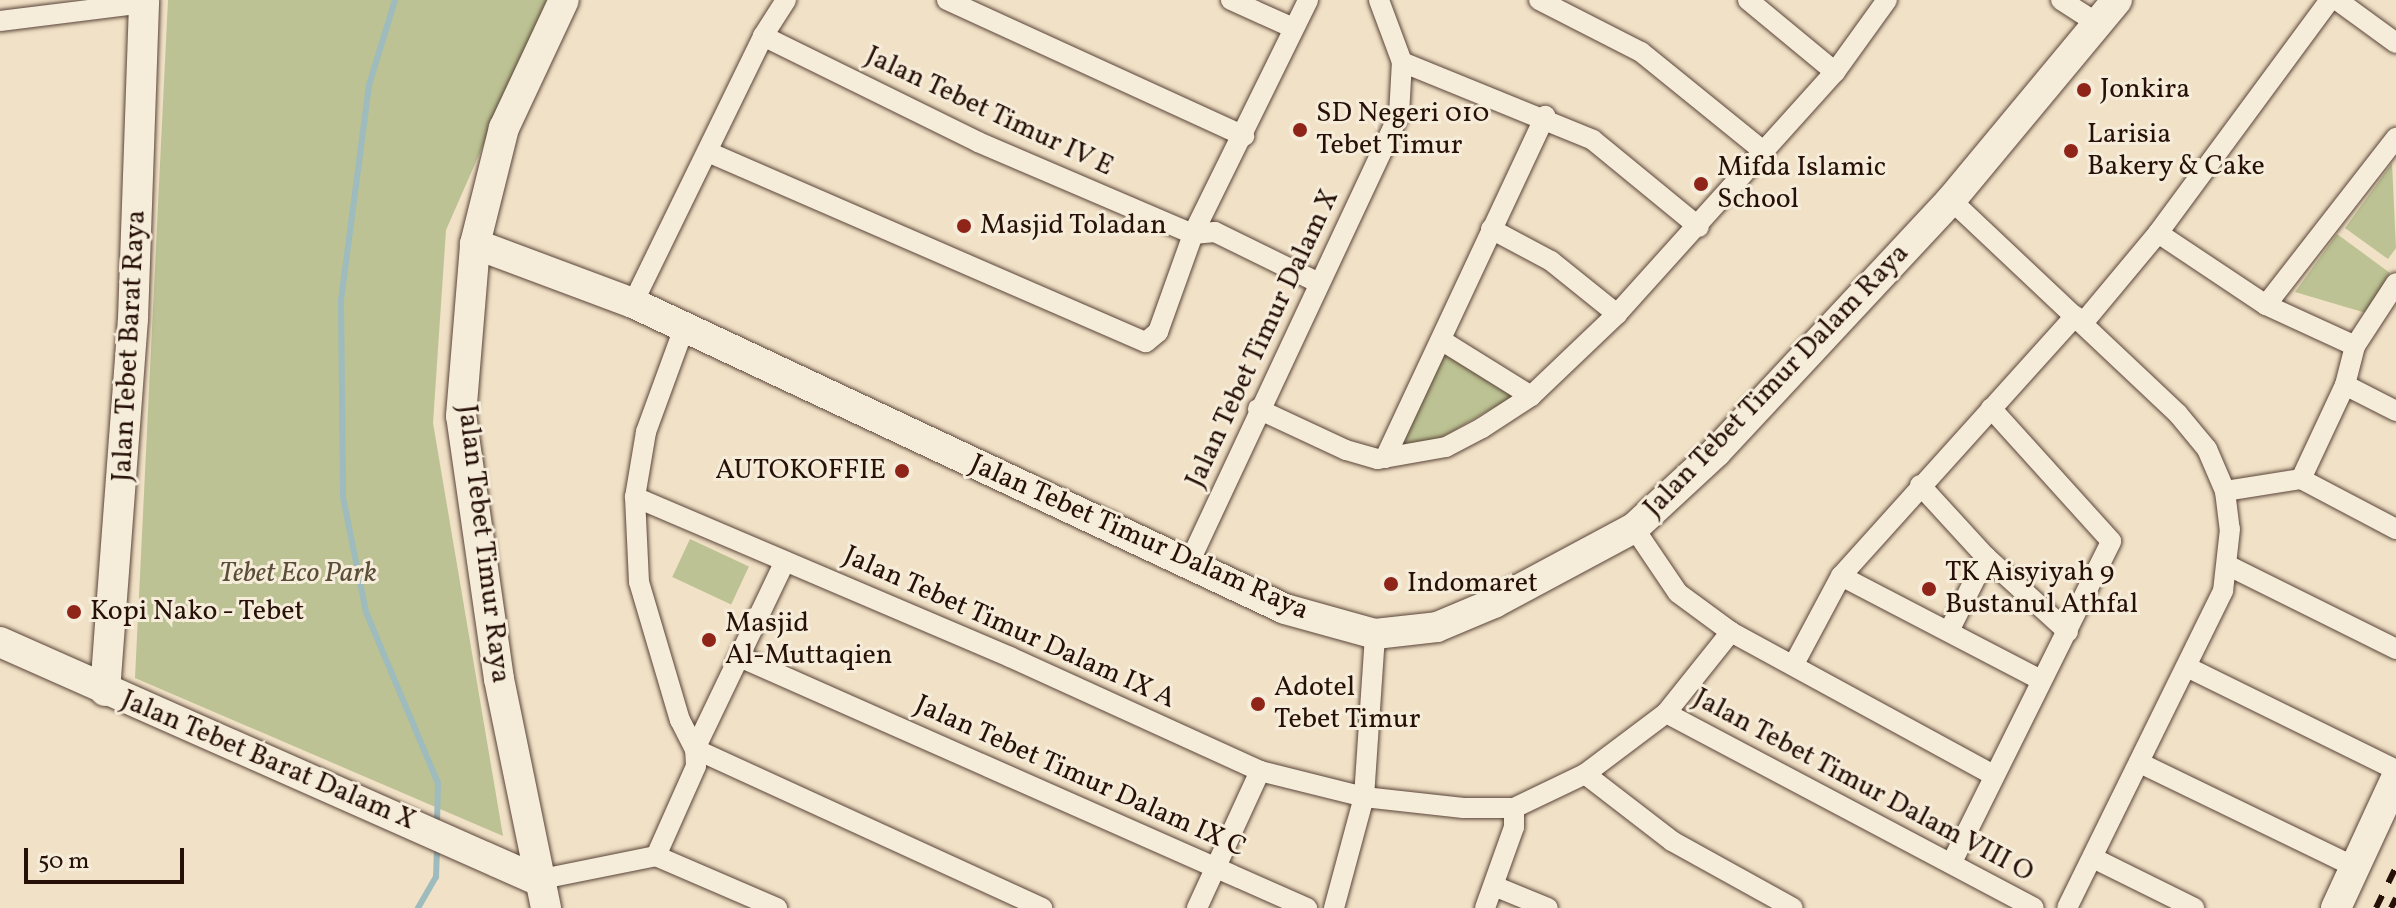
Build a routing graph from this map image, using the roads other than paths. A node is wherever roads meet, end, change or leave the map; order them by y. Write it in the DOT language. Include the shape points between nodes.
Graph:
graph roads {
  1 [pos="564,0"];
  2 [pos="786,0"];
  3 [pos="947,0"];
  4 [pos="1231,0"];
  5 [pos="1308,0"];
  6 [pos="1379,0"];
  7 [pos="1539,0"];
  8 [pos="1748,0"];
  9 [pos="1887,0"];
  10 [pos="2061,0"];
  11 [pos="2117,0"];
  12 [pos="2330,0"];
  13 [pos="2337,0"];
  14 [pos="144,2"];
  15 [pos="0,21"];
  16 [pos="2100,25"];
  17 [pos="1293,28"];
  18 [pos="763,36"];
  19 [pos="2396,43"];
  20 [pos="1402,62"];
  21 [pos="1835,72"];
  22 [pos="1545,116"];
  23 [pos="1244,136"];
  24 [pos="2393,149"];
  25 [pos="1762,150"];
  26 [pos="708,152"];
  27 [pos="1951,200"];
  28 [pos="1699,227"];
  29 [pos="1491,229"];
  30 [pos="2158,233"];
  31 [pos="1193,234"];
  32 [pos="475,244"];
  33 [pos="1317,282"];
  34 [pos="2395,286"];
  35 [pos="633,303"];
  36 [pos="2266,305"];
  37 [pos="1617,314"];
  38 [pos="2079,320"];
  39 [pos="684,328"];
  40 [pos="1441,340"];
  41 [pos="2355,346"];
  42 [pos="2345,385"];
  43 [pos="1531,396"];
  44 [pos="1991,408"];
  45 [pos="1258,409"];
  46 [pos="2396,411"];
  47 [pos="1385,458"];
  48 [pos="2301,479"];
  49 [pos="1920,485"];
  50 [pos="2225,491"];
  51 [pos="635,497"];
  52 [pos="1634,528"];
  53 [pos="2396,529"];
  54 [pos="1986,557"];
  55 [pos="785,561"];
  56 [pos="1188,565"];
  57 [pos="2227,565"];
  58 [pos="1841,576"];
  59 [pos="1949,631"];
  60 [pos="1731,632"];
  61 [pos="2068,632"];
  62 [pos="1375,634"];
  63 [pos="0,642"];
  64 [pos="2396,649"];
  65 [pos="742,658"];
  66 [pos="1794,664"];
  67 [pos="2189,668"];
  68 [pos="2041,680"];
  69 [pos="105,691"];
  70 [pos="1666,713"];
  71 [pos="695,749"];
  72 [pos="2142,764"];
  73 [pos="2396,770"];
  74 [pos="1260,771"];
  75 [pos="1585,774"];
  76 [pos="1993,775"];
  77 [pos="2396,778"];
  78 [pos="1364,797"];
  79 [pos="1514,808"];
  80 [pos="656,856"];
  81 [pos="2093,858"];
  82 [pos="1952,862"];
  83 [pos="2355,867"];
  84 [pos="1216,868"];
  85 [pos="1494,886"];
  86 [pos="541,894"];
  87 [pos="777,908"];
  88 [pos="1042,908"];
  89 [pos="1197,908"];
  90 [pos="1307,908"];
  91 [pos="1334,908"];
  92 [pos="1485,908"];
  93 [pos="1548,908"];
  94 [pos="1793,908"];
  95 [pos="2034,908"];
  96 [pos="2067,908"];
  97 [pos="2194,908"];
  98 [pos="2336,908"];
  1 -- 32 [label="street, Jalan Tebet Timur Raya" via="504,128"];
  2 -- 18 [label="street"];
  3 -- 23 [label="street"];
  4 -- 17 [label="street"];
  5 -- 17 [label="street"];
  6 -- 20 [label="street, Jalan Tebet Timur Dalam X"];
  7 -- 25 [label="street" via="1641,52"];
  8 -- 21 [label="street"];
  9 -- 21 [label="street"];
  10 -- 16 [label="street"];
  11 -- 16 [label="street, Jalan Tebet Timur Dalam Raya"];
  12 -- 30 [label="street"];
  13 -- 19 [label="street"];
  14 -- 15 [label="street"];
  14 -- 69 [label="street, Jalan Tebet Barat Raya" via="133,319"];
  16 -- 27 [label="street, Jalan Tebet Timur Dalam Raya"];
  17 -- 23 [label="street"];
  18 -- 26 [label="street"];
  18 -- 31 [label="street, Jalan Tebet Timur IV E" via="978,142"];
  20 -- 22 [label="street"];
  20 -- 33 [label="street, Jalan Tebet Timur Dalam X" via="1399,115"];
  21 -- 25 [label="street"];
  22 -- 28 [label="street" via="1612,153"];
  22 -- 29 [label="street"];
  23 -- 31 [label="street"];
  24 -- 36 [label="street"];
  25 -- 28 [label="street"];
  26 -- 31 [label="street" via="1146,342 1158,332"];
  26 -- 35 [label="street"];
  27 -- 38 [label="street"];
  27 -- 52 [label="street, Jalan Tebet Timur Dalam Raya" via="1716,452"];
  28 -- 37 [label="street"];
  29 -- 37 [label="street" via="1551,261"];
  29 -- 40 [label="street"];
  30 -- 36 [label="street"];
  30 -- 38 [label="street"];
  31 -- 33 [label="street, Jalan Tebet Timur IV E" via="1215,232"];
  32 -- 35 [label="street, Jalan Tebet Timur Dalam Raya"];
  32 -- 86 [label="street, Jalan Tebet Timur Raya" via="461,416 499,679"];
  33 -- 45 [label="street, Jalan Tebet Timur Dalam X"];
  34 -- 41 [label="street"];
  35 -- 39 [label="street, Jalan Tebet Timur Dalam Raya"];
  36 -- 41 [label="street"];
  37 -- 43 [label="street"];
  38 -- 44 [label="street"];
  38 -- 50 [label="street" via="2178,414 2207,449"];
  39 -- 51 [label="street" via="646,432"];
  39 -- 56 [label="street, Jalan Tebet Timur Dalam Raya"];
  40 -- 43 [label="street"];
  40 -- 47 [label="street"];
  41 -- 42 [label="street"];
  42 -- 46 [label="street"];
  42 -- 48 [label="street"];
  43 -- 47 [label="street" via="1446,447"];
  44 -- 49 [label="street"];
  44 -- 61 [label="street" via="2110,537"];
  45 -- 47 [label="street" via="1346,450"];
  45 -- 56 [label="street, Jalan Tebet Timur Dalam X"];
  48 -- 50 [label="street"];
  48 -- 53 [label="street"];
  49 -- 54 [label="street"];
  49 -- 58 [label="street"];
  50 -- 57 [label="street"];
  51 -- 55 [label="street, Jalan Tebet Timur Dalam IX A"];
  51 -- 71 [label="street" via="639,582 680,720"];
  52 -- 60 [label="street" via="1678,593"];
  52 -- 62 [label="street, Jalan Tebet Timur Dalam Raya" via="1494,603 1437,627"];
  54 -- 59 [label="street"];
  54 -- 61 [label="street"];
  55 -- 65 [label="street"];
  55 -- 74 [label="street, Jalan Tebet Timur Dalam IX A"];
  56 -- 62 [label="street, Jalan Tebet Timur Dalam Raya" via="1285,609"];
  57 -- 64 [label="street"];
  57 -- 67 [label="street" via="2223,591"];
  58 -- 59 [label="street"];
  58 -- 66 [label="street"];
  59 -- 68 [label="street"];
  60 -- 66 [label="street"];
  60 -- 70 [label="street"];
  61 -- 68 [label="street"];
  62 -- 78 [label="street"];
  63 -- 69 [label="street, Jalan Tebet Barat Dalam X"];
  65 -- 71 [label="street"];
  65 -- 84 [label="street, Jalan Tebet Timur Dalam IX C"];
  66 -- 76 [label="street"];
  67 -- 72 [label="street"];
  67 -- 73 [label="street"];
  68 -- 76 [label="street"];
  69 -- 86 [label="street, Jalan Tebet Barat Dalam X" via="461,845"];
  70 -- 75 [label="street"];
  70 -- 82 [label="street, Jalan Tebet Timur Dalam VIII O"];
  71 -- 80 [label="street" via="696,766"];
  71 -- 88 [label="street"];
  72 -- 81 [label="street"];
  72 -- 83 [label="street"];
  74 -- 78 [label="street, Jalan Tebet Timur Dalam IX A"];
  74 -- 84 [label="street"];
  75 -- 79 [label="street"];
  75 -- 94 [label="street" via="1672,841"];
  76 -- 82 [label="street"];
  77 -- 83 [label="street"];
  78 -- 79 [label="street, Jalan Tebet Timur Dalam IX A"];
  78 -- 91 [label="street"];
  79 -- 85 [label="street" via="1514,827"];
  80 -- 86 [label="street"];
  80 -- 87 [label="street"];
  81 -- 96 [label="street"];
  81 -- 97 [label="street"];
  82 -- 95 [label="street, Jalan Tebet Timur Dalam VIII O"];
  83 -- 98 [label="street"];
  84 -- 89 [label="street"];
  84 -- 90 [label="street, Jalan Tebet Timur Dalam IX C"];
  85 -- 92 [label="street"];
  85 -- 93 [label="street"];
}
